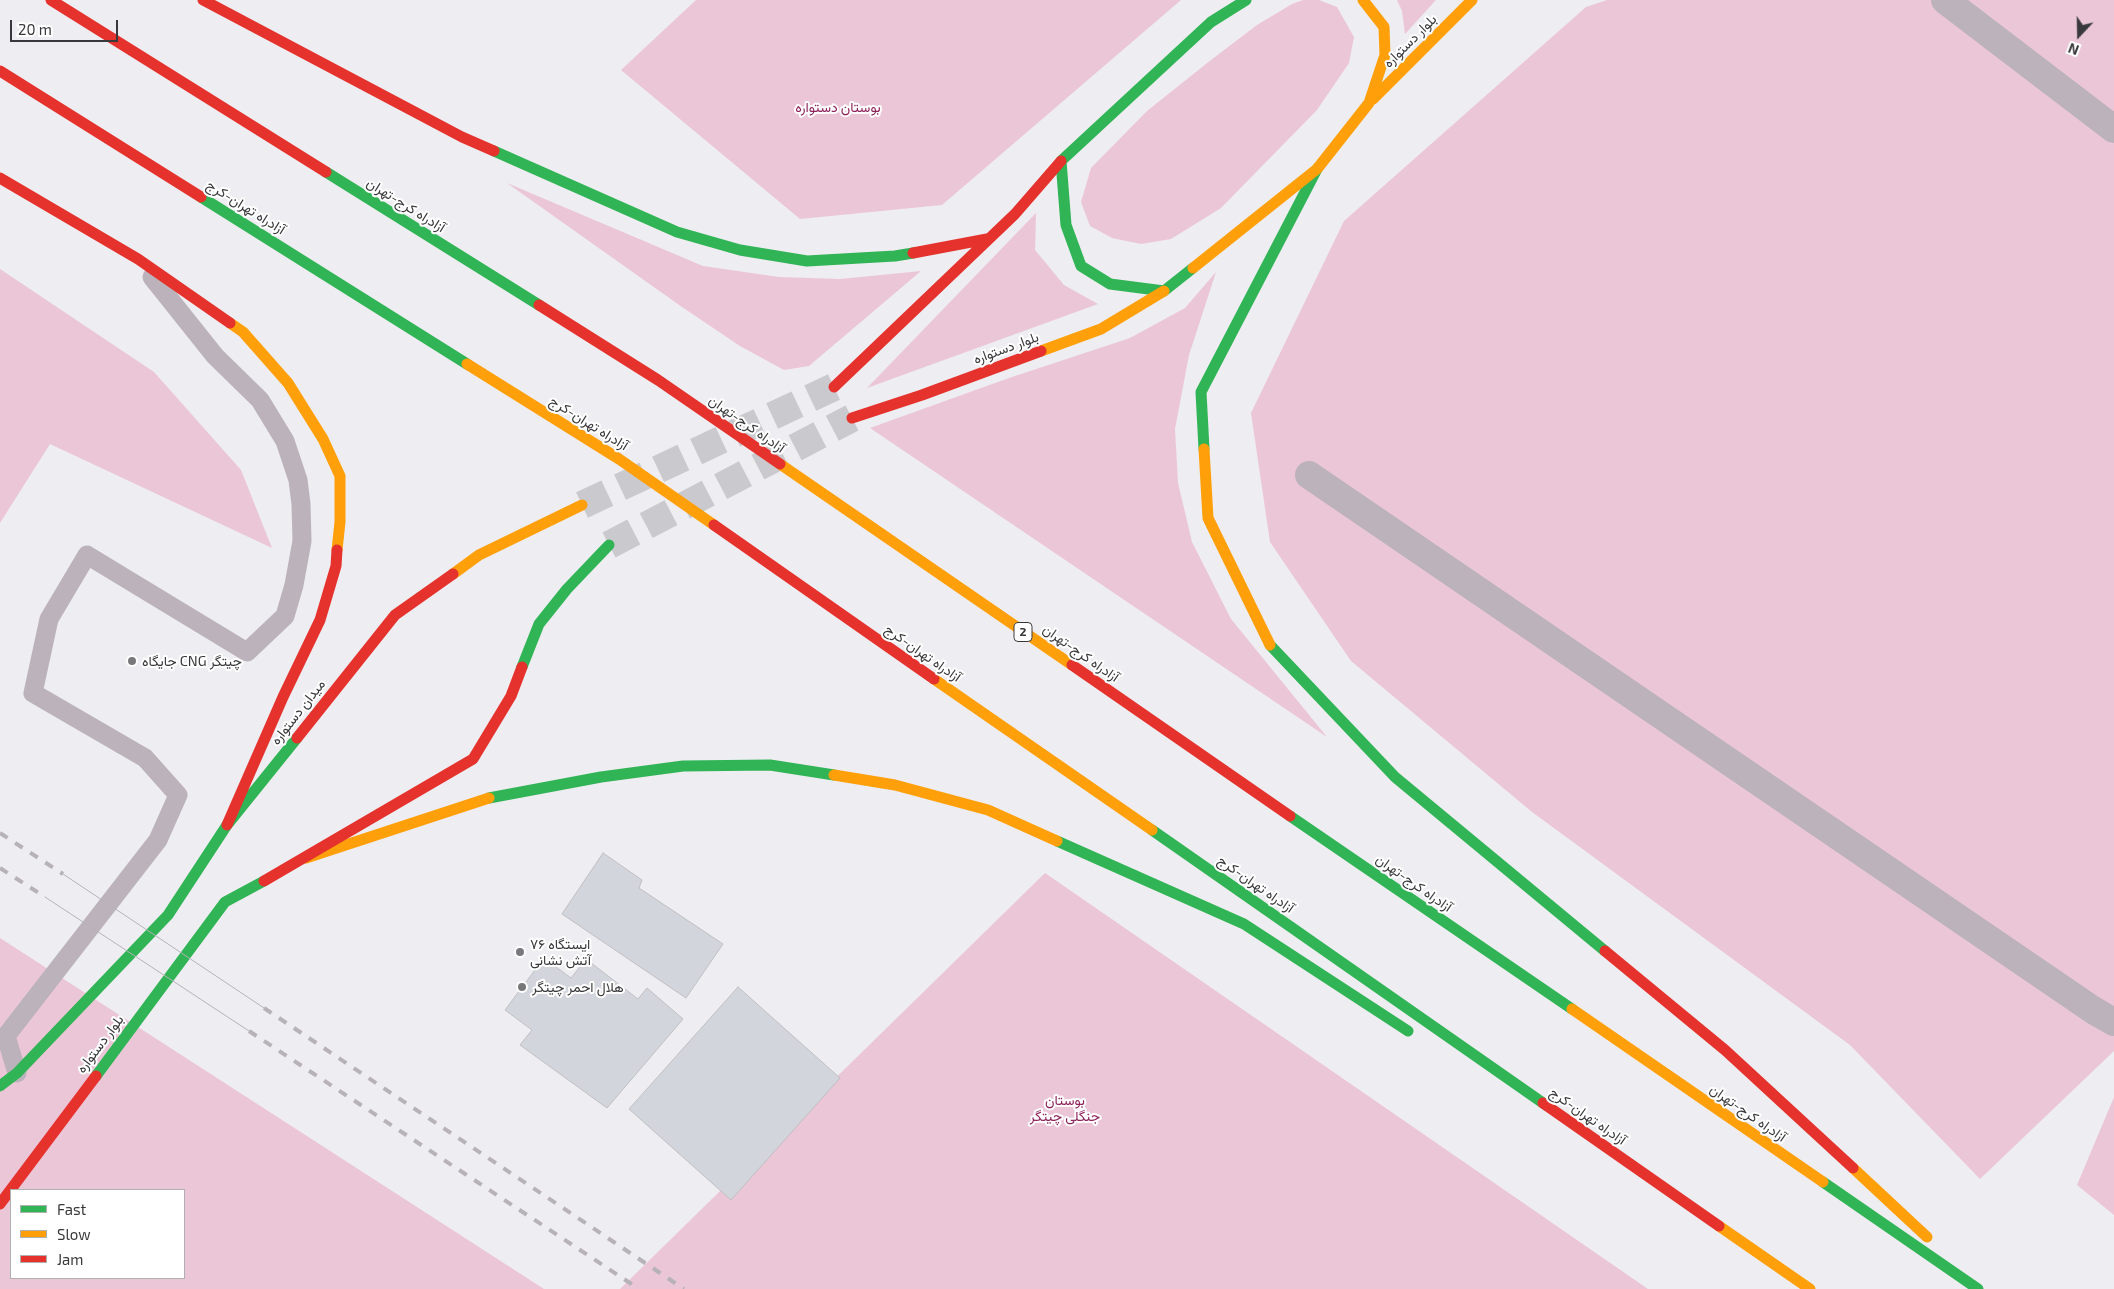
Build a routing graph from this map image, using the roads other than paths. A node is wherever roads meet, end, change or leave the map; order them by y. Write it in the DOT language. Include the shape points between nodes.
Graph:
graph roads {
  1 [pos="51,0"];
  2 [pos="203,0"];
  3 [pos="1246,0"];
  4 [pos="1363,0"];
  5 [pos="1472,0"];
  6 [pos="1945,0"];
  7 [pos="0,71"];
  8 [pos="1369,103"];
  9 [pos="2114,129"];
  10 [pos="1062,162"];
  11 [pos="1317,169"];
  12 [pos="0,178"];
  13 [pos="988,239"];
  14 [pos="138,260"];
  15 [pos="1164,290"];
  16 [pos="834,387"];
  17 [pos="852,418"];
  18 [pos="1309,475"];
  19 [pos="582,505"];
  20 [pos="609,545"];
  21 [pos="227,825"];
  22 [pos="306,858"];
  23 [pos="2114,1022"];
  24 [pos="1420,1039"];
  25 [pos="17,1073"];
  26 [pos="0,1086"];
  27 [pos="1563,1131"];
  28 [pos="11,1189"];
  29 [pos="10,1191"];
  30 [pos="0,1204"];
  31 [pos="1806,1289"];
  32 [pos="1810,1289"];
  33 [pos="1978,1289"];
  34 [pos="1983,1289"];
  1 -- 33 [label="main road, آزادراه کرج-تهران / 2" via="658,380"];
  2 -- 13 [label="main road" via="462,137 677,232 740,250 807,261 895,256"];
  3 -- 10 [label="main road" via="1211,22"];
  4 -- 8 [label="main road" via="1384,27 1385,55"];
  5 -- 8 [label="main road, بلوار دستواره"];
  6 -- 9 [label="street"];
  7 -- 32 [label="main road, آزادراه تهران-کرج" via="619,459"];
  8 -- 11 [label="main road"];
  10 -- 13 [label="main road"];
  10 -- 15 [label="main road" via="1066,225 1081,266 1110,284"];
  11 -- 15 [label="main road, بلوار دستواره"];
  11 -- 34 [label="main road" via="1201,392 1208,518 1268,643 1395,777 1725,1050"];
  12 -- 14 [label="main road"];
  13 -- 16 [label="main road"];
  14 -- 21 [label="main road" via="243,332 288,384 322,439 340,476 336,566 320,620"];
  14 -- 25 [label="lane" via="215,356 260,400 285,440 298,480 302,541 285,616 247,652 87,555 49,619 33,693 145,758 178,796 158,840 6,1036"];
  15 -- 17 [label="main road, بلوار دستواره" via="1100,329"];
  18 -- 23 [label="street"];
  19 -- 21 [label="main road, میدان دستواره" via="479,555 395,615"];
  20 -- 22 [label="main road" via="566,589 539,624 511,696 473,759"];
  21 -- 25 [label="main road, میدان دستواره" via="168,915"];
  22 -- 24 [label="main road" via="491,797 683,766 770,765 894,785 997,814 1244,924"];
  22 -- 28 [label="main road, بلوار دستواره" via="225,902"];
  25 -- 26 [label="main road"];
  27 -- 31 [label="main road"];
  29 -- 30 [label="main road, بلوار دستواره"];
}
